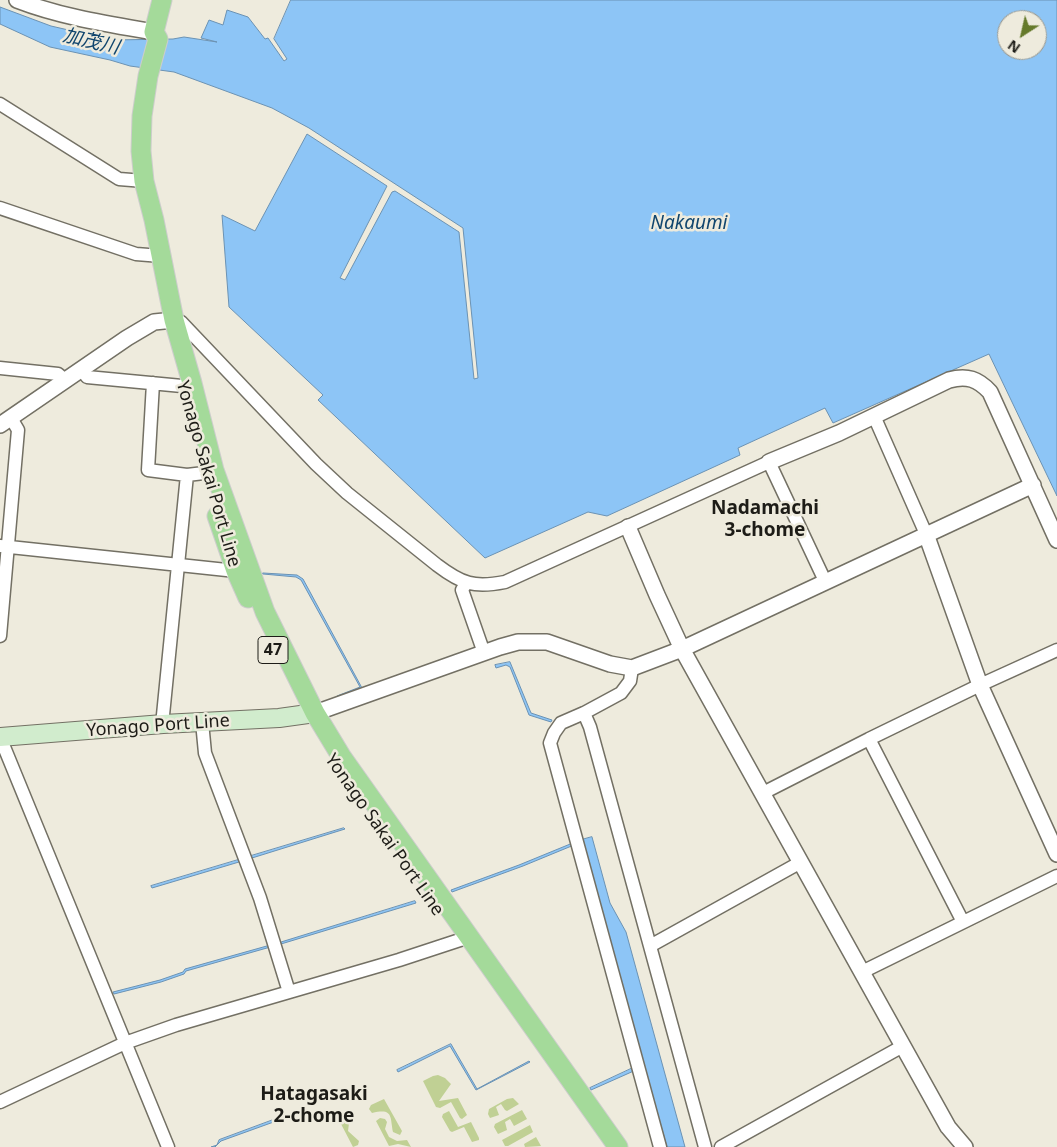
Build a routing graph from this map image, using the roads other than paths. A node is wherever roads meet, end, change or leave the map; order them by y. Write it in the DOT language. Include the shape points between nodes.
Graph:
graph roads {
  1 [pos="17,0"];
  2 [pos="162,0"];
  3 [pos="153,36"];
  4 [pos="0,104"];
  5 [pos="139,181"];
  6 [pos="0,208"];
  7 [pos="156,255"];
  8 [pos="170,321"];
  9 [pos="0,368"];
  10 [pos="82,370"];
  11 [pos="66,381"];
  12 [pos="152,383"];
  13 [pos="182,386"];
  14 [pos="874,416"];
  15 [pos="6,422"];
  16 [pos="769,462"];
  17 [pos="196,474"];
  18 [pos="1033,484"];
  19 [pos="628,527"];
  20 [pos="926,534"];
  21 [pos="1057,540"];
  22 [pos="4,546"];
  23 [pos="178,565"];
  24 [pos="236,571"];
  25 [pos="825,582"];
  26 [pos="466,583"];
  27 [pos="0,636"];
  28 [pos="682,649"];
  29 [pos="1057,650"];
  30 [pos="484,653"];
  31 [pos="632,668"];
  32 [pos="980,685"];
  33 [pos="584,713"];
  34 [pos="310,714"];
  35 [pos="202,722"];
  36 [pos="163,724"];
  37 [pos="0,737"];
  38 [pos="869,740"];
  39 [pos="763,793"];
  40 [pos="1057,854"];
  41 [pos="800,862"];
  42 [pos="1057,876"];
  43 [pos="962,922"];
  44 [pos="464,939"];
  45 [pos="650,946"];
  46 [pos="862,972"];
  47 [pos="289,992"];
  48 [pos="125,1043"];
  49 [pos="903,1046"];
  50 [pos="0,1102"];
  51 [pos="168,1147"];
  52 [pos="605,1147"];
  53 [pos="618,1147"];
  54 [pos="660,1147"];
  55 [pos="705,1147"];
  56 [pos="721,1147"];
  57 [pos="965,1147"];
  1 -- 3 [label="street"];
  2 -- 3 [label="main road, Yonago Sakai Port Line / 47"];
  3 -- 5 [label="main road, Yonago Sakai Port Line / 47" via="143,76"];
  4 -- 5 [label="street" via="119,179"];
  5 -- 7 [label="main road, Yonago Sakai Port Line / 47" via="154,220"];
  6 -- 7 [label="street" via="136,254"];
  7 -- 8 [label="main road, Yonago Sakai Port Line / 47"];
  8 -- 10 [label="street" via="154,322"];
  8 -- 13 [label="main road, Yonago Sakai Port Line / 47"];
  8 -- 26 [label="street" via="181,322 290,438 347,493 450,575"];
  8 -- 34 [label="main road, Yonago Sakai Port Line / 47" via="192,383 214,470 265,612"];
  9 -- 11 [label="street" via="58,374"];
  10 -- 11 [label="street"];
  10 -- 12 [label="street" via="87,376"];
  11 -- 15 [label="street"];
  12 -- 13 [label="street"];
  12 -- 17 [label="street" via="148,470"];
  13 -- 17 [label="main road, Yonago Sakai Port Line / 47"];
  14 -- 16 [label="street"];
  14 -- 18 [label="street" via="949,380 966,377 979,381 990,392"];
  14 -- 20 [label="street"];
  15 -- 22 [label="street" via="18,430"];
  16 -- 19 [label="street"];
  16 -- 25 [label="street"];
  17 -- 23 [label="street"];
  17 -- 24 [label="main road, Yonago Sakai Port Line / 47"];
  18 -- 20 [label="street"];
  18 -- 21 [label="street"];
  19 -- 26 [label="street" via="505,582 486,586"];
  19 -- 28 [label="street"];
  20 -- 25 [label="street"];
  20 -- 32 [label="street"];
  22 -- 23 [label="street"];
  22 -- 27 [label="street"];
  23 -- 24 [label="street"];
  23 -- 36 [label="street"];
  24 -- 34 [label="main road, Yonago Sakai Port Line / 47"];
  25 -- 28 [label="street"];
  26 -- 30 [label="street" via="462,590"];
  28 -- 31 [label="street"];
  28 -- 39 [label="street"];
  29 -- 32 [label="street"];
  30 -- 31 [label="street" via="518,642 547,642 610,664"];
  30 -- 34 [label="street"];
  31 -- 33 [label="street" via="630,681 621,693"];
  32 -- 38 [label="street"];
  32 -- 40 [label="street"];
  33 -- 45 [label="street"];
  33 -- 54 [label="street" via="560,723 550,743"];
  34 -- 35 [label="main road, Yonago Port Line"];
  34 -- 44 [label="main road, Yonago Sakai Port Line / 47"];
  35 -- 36 [label="main road, Yonago Port Line"];
  35 -- 47 [label="street" via="205,753 260,898"];
  36 -- 37 [label="main road, Yonago Port Line"];
  37 -- 48 [label="street"];
  38 -- 39 [label="street"];
  38 -- 43 [label="street"];
  39 -- 41 [label="street"];
  41 -- 45 [label="street"];
  41 -- 46 [label="street"];
  42 -- 43 [label="street"];
  43 -- 46 [label="street"];
  44 -- 47 [label="street"];
  44 -- 52 [label="main road, Yonago Sakai Port Line / 47"];
  44 -- 53 [label="main road, Yonago Sakai Port Line / 47"];
  45 -- 55 [label="street"];
  46 -- 49 [label="street"];
  47 -- 48 [label="street"];
  48 -- 50 [label="street"];
  48 -- 51 [label="street"];
  49 -- 56 [label="street"];
  49 -- 57 [label="street" via="948,1127"];
}
